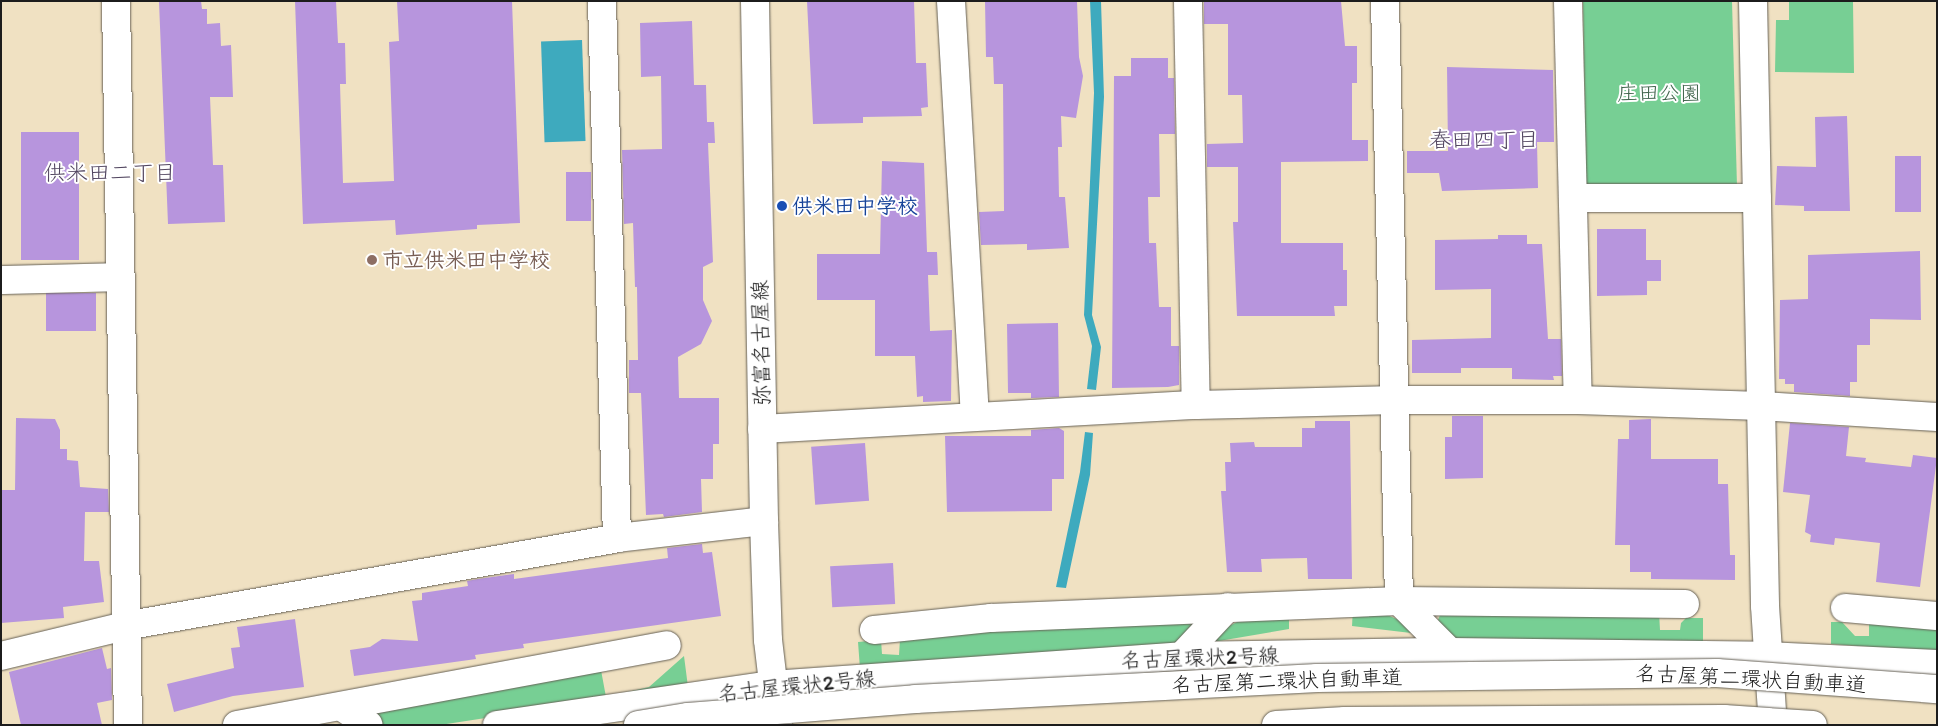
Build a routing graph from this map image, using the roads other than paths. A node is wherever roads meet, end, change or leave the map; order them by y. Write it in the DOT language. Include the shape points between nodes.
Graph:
graph roads {
  1 [pos="116,1"];
  2 [pos="602,1"];
  3 [pos="755,1"];
  4 [pos="951,1"];
  5 [pos="1188,1"];
  6 [pos="1385,1"];
  7 [pos="1568,1"];
  8 [pos="1753,1"];
  9 [pos="1573,198"];
  10 [pos="1757,198"];
  11 [pos="120,277"];
  12 [pos="1,280"];
  13 [pos="1396,400"];
  14 [pos="1578,400"];
  15 [pos="1196,405"];
  16 [pos="1761,406"];
  17 [pos="975,415"];
  18 [pos="1937,417"];
  19 [pos="762,429"];
  20 [pos="764,521"];
  21 [pos="617,538"];
  22 [pos="1399,601"];
  23 [pos="1685,604"];
  24 [pos="1228,607"];
  25 [pos="1845,608"];
  26 [pos="1937,616"];
  27 [pos="125,626"];
  28 [pos="874,630"];
  29 [pos="667,645"];
  30 [pos="1450,652"];
  31 [pos="1,656"];
  32 [pos="1182,656"];
  33 [pos="1767,656"];
  34 [pos="1937,664"];
  35 [pos="772,686"];
  36 [pos="1937,689"];
  37 [pos="342,707"];
  38 [pos="128,725"];
  39 [pos="237,725"];
  40 [pos="369,725"];
  41 [pos="497,725"];
  42 [pos="638,725"];
  43 [pos="764,725"];
  44 [pos="778,725"];
  45 [pos="1276,725"];
  46 [pos="1773,725"];
  47 [pos="1813,725"];
  1 -- 11 [label="main road"];
  2 -- 21 [label="main road"];
  3 -- 19 [label="main road, 弥富名古屋線"];
  4 -- 17 [label="main road"];
  5 -- 15 [label="main road"];
  6 -- 13 [label="main road"];
  7 -- 9 [label="main road"];
  8 -- 10 [label="main road"];
  9 -- 10 [label="main road"];
  9 -- 14 [label="main road"];
  10 -- 16 [label="main road"];
  11 -- 12 [label="main road"];
  11 -- 27 [label="main road"];
  13 -- 14 [label="main road"];
  13 -- 15 [label="main road"];
  13 -- 22 [label="main road"];
  14 -- 16 [label="main road"];
  15 -- 17 [label="main road"];
  16 -- 18 [label="main road"];
  16 -- 33 [label="main road"];
  17 -- 19 [label="main road"];
  19 -- 20 [label="main road, 弥富名古屋線"];
  20 -- 21 [label="main road"];
  20 -- 35 [label="main road, 弥富名古屋線"];
  21 -- 27 [label="main road"];
  22 -- 23 [label="main road"];
  22 -- 24 [label="main road"];
  22 -- 30 [label="main road"];
  24 -- 28 [label="main road" via="991,618"];
  24 -- 32 [label="main road"];
  25 -- 26 [label="main road"];
  27 -- 31 [label="main road"];
  27 -- 38 [label="main road"];
  29 -- 37 [label="main road"];
  30 -- 32 [label="main road, 名古屋環状2号線"];
  30 -- 33 [label="main road, 名古屋環状2号線"];
  32 -- 35 [label="main road, 名古屋環状2号線"];
  33 -- 34 [label="main road, 名古屋環状2号線"];
  33 -- 46 [label="main road"];
  35 -- 41 [label="main road, 名古屋環状2号線"];
  35 -- 43 [label="main road, 弥富名古屋線"];
  35 -- 44 [label="main road, 弥富名古屋線"];
  36 -- 42 [label="main road, 名古屋第二環状自動車道, bridge" via="1717,673 1317,678 915,699 688,717"];
  37 -- 39 [label="main road"];
  37 -- 40 [label="main road"];
  45 -- 47 [label="main road, 名古屋第二環状自動車道, bridge" via="1345,721 1724,719"];
}
